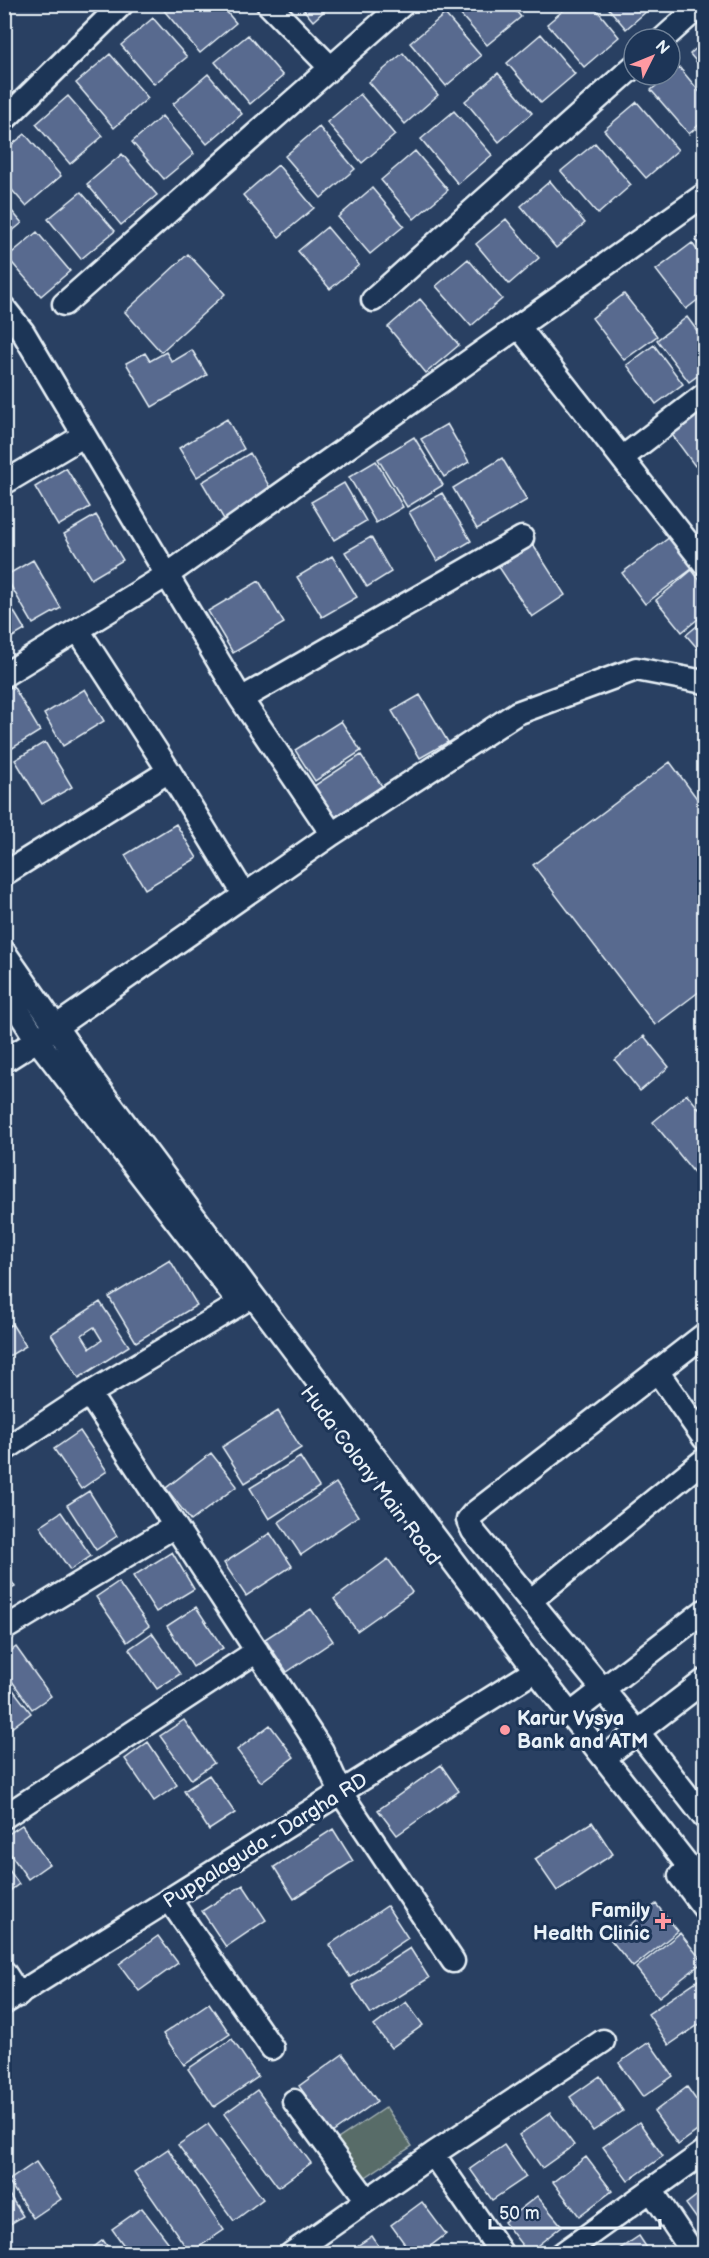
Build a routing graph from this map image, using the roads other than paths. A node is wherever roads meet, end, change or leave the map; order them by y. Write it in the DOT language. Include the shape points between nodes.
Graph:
graph roads {
  1 [pos="122,4"];
  2 [pos="268,4"];
  3 [pos="403,4"];
  4 [pos="702,4"];
  5 [pos="676,27"];
  6 [pos="331,68"];
  7 [pos="622,77"];
  8 [pos="4,120"];
  9 [pos="705,195"];
  10 [pos="374,300"];
  11 [pos="64,304"];
  12 [pos="4,308"];
  13 [pos="519,327"];
  14 [pos="705,395"];
  15 [pos="83,436"];
  16 [pos="622,458"];
  17 [pos="4,483"];
  18 [pos="522,538"];
  19 [pos="702,555"];
  20 [pos="167,575"];
  21 [pos="78,630"];
  22 [pos="4,675"];
  23 [pos="705,682"];
  24 [pos="242,699"];
  25 [pos="169,771"];
  26 [pos="332,834"];
  27 [pos="4,874"];
  28 [pos="244,894"];
  29 [pos="4,952"];
  30 [pos="4,989"];
  31 [pos="56,1027"];
  32 [pos="38,1040"];
  33 [pos="4,1061"];
  34 [pos="241,1303"];
  35 [pos="705,1335"];
  36 [pos="657,1371"];
  37 [pos="90,1394"];
  38 [pos="705,1438"];
  39 [pos="4,1450"];
  40 [pos="705,1460"];
  41 [pos="175,1526"];
  42 [pos="530,1601"];
  43 [pos="705,1611"];
  44 [pos="4,1629"];
  45 [pos="257,1651"];
  46 [pos="530,1673"];
  47 [pos="705,1681"];
  48 [pos="603,1689"];
  49 [pos="572,1714"];
  50 [pos="637,1731"];
  51 [pos="604,1757"];
  52 [pos="341,1793"];
  53 [pos="4,1817"];
  54 [pos="704,1817"];
  55 [pos="705,1886"];
  56 [pos="169,1899"];
  57 [pos="705,1908"];
  58 [pos="453,1961"];
  59 [pos="4,1972"];
  60 [pos="12,1999"];
  61 [pos="603,2041"];
  62 [pos="272,2048"];
  63 [pos="294,2101"];
  64 [pos="705,2152"];
  65 [pos="433,2154"];
  66 [pos="651,2190"];
  67 [pos="367,2200"];
  68 [pos="291,2253"];
  69 [pos="502,2253"];
  70 [pos="562,2253"];
  71 [pos="694,2253"];
  1 -- 8 [label="street"];
  2 -- 6 [label="street"];
  3 -- 6 [label="street"];
  4 -- 5 [label="street"];
  6 -- 11 [label="street"];
  7 -- 10 [label="street"];
  9 -- 13 [label="street"];
  12 -- 15 [label="street" via="23,332"];
  13 -- 16 [label="street"];
  13 -- 20 [label="street"];
  14 -- 16 [label="street"];
  15 -- 17 [label="street"];
  15 -- 20 [label="street"];
  16 -- 19 [label="street"];
  18 -- 24 [label="street"];
  20 -- 21 [label="street"];
  20 -- 24 [label="street"];
  21 -- 22 [label="street"];
  21 -- 25 [label="street"];
  23 -- 26 [label="street" via="636,669 517,713"];
  24 -- 26 [label="street"];
  25 -- 27 [label="street"];
  25 -- 28 [label="street"];
  26 -- 28 [label="street"];
  28 -- 31 [label="street"];
  29 -- 31 [label="street"];
  30 -- 32 [label="street, Huda Colony Main Road"];
  31 -- 32 [label="street"];
  31 -- 46 [label="street"];
  32 -- 33 [label="street"];
  32 -- 34 [label="street, Huda Colony Main Road"];
  34 -- 37 [label="street"];
  34 -- 46 [label="street, Huda Colony Main Road"];
  35 -- 36 [label="street"];
  36 -- 38 [label="street"];
  36 -- 42 [label="street" via="468,1520"];
  37 -- 39 [label="street"];
  37 -- 41 [label="street"];
  40 -- 42 [label="street"];
  41 -- 44 [label="street"];
  41 -- 45 [label="street"];
  42 -- 48 [label="street"];
  43 -- 48 [label="street"];
  45 -- 52 [label="street" via="322,1751"];
  45 -- 53 [label="street"];
  46 -- 49 [label="street"];
  46 -- 52 [label="street, Puppalaguda - Dargha RD"];
  46 -- 57 [label="street, Huda Colony Main Road"];
  47 -- 50 [label="street"];
  48 -- 49 [label="street"];
  48 -- 50 [label="street"];
  49 -- 51 [label="street"];
  50 -- 51 [label="street"];
  50 -- 54 [label="street"];
  51 -- 55 [label="street"];
  52 -- 56 [label="street, Puppalaguda - Dargha RD"];
  52 -- 58 [label="street"];
  56 -- 60 [label="street, Puppalaguda - Dargha RD"];
  56 -- 62 [label="street"];
  59 -- 60 [label="street"];
  61 -- 65 [label="street"];
  63 -- 67 [label="street"];
  64 -- 66 [label="street"];
  65 -- 67 [label="street"];
  65 -- 69 [label="street"];
  66 -- 70 [label="street"];
  66 -- 71 [label="street"];
  67 -- 68 [label="street"];
}
